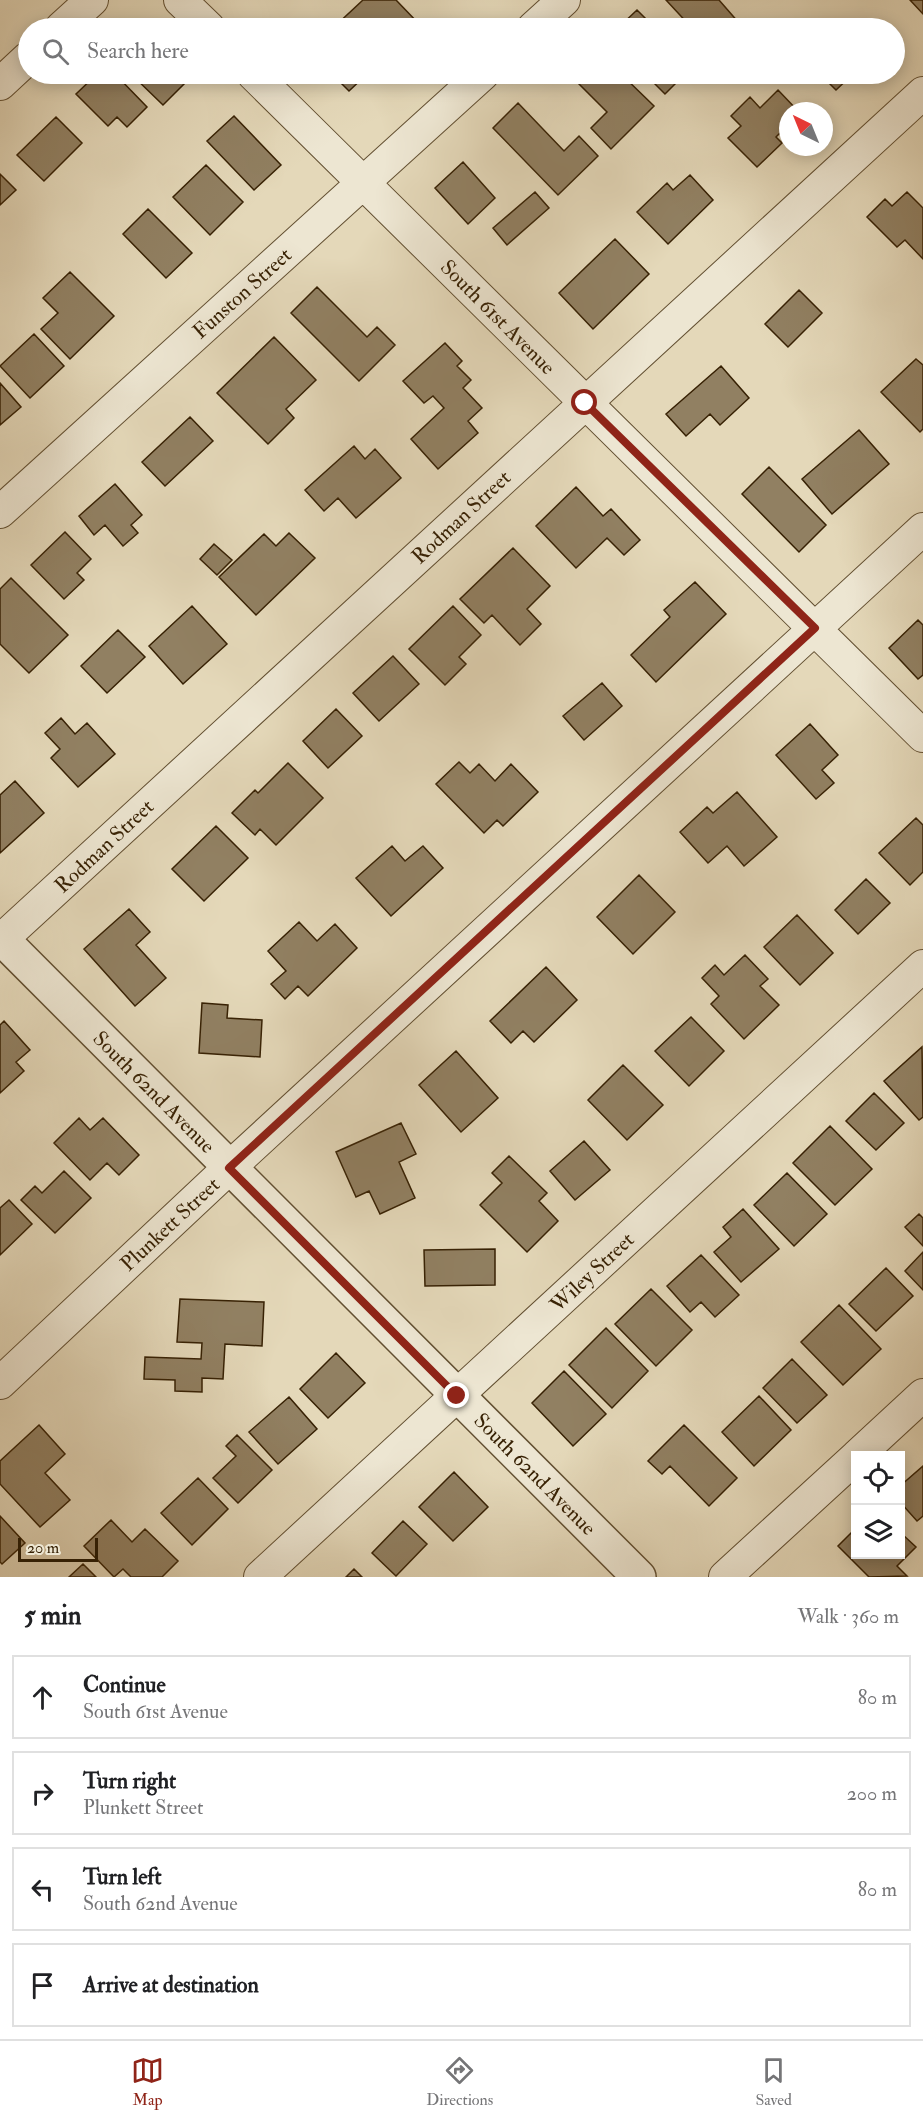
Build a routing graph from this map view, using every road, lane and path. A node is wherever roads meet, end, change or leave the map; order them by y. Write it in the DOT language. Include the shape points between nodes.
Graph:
graph roads {
  1 [pos="92,0"];
  2 [pos="180,0"];
  3 [pos="564,0"];
  4 [pos="72,18"];
  5 [pos="199,18"];
  6 [pos="544,18"];
  7 [pos="18,67"];
  8 [pos="0,84"];
  9 [pos="263,84"];
  10 [pos="472,84"];
  11 [pos="923,93"];
  12 [pos="363,183"];
  13 [pos="585,403"];
  14 [pos="0,512"];
  15 [pos="923,529"];
  16 [pos="815,628"];
  17 [pos="923,736"];
  18 [pos="1,939"];
  19 [pos="923,966"];
  20 [pos="229,1168"];
  21 [pos="0,1383"];
  22 [pos="923,1395"];
  23 [pos="457,1396"];
  24 [pos="861,1451"];
  25 [pos="851,1461"];
  26 [pos="260,1577"];
  27 [pos="639,1577"];
  28 [pos="725,1577"];
  1 -- 4 [label="street"];
  2 -- 5 [label="street"];
  3 -- 6 [label="street"];
  7 -- 8 [label="street"];
  9 -- 12 [label="street, South 61st Avenue"];
  10 -- 12 [label="street, Funston Street"];
  11 -- 13 [label="street, Rodman Street"];
  12 -- 13 [label="street, South 61st Avenue"];
  12 -- 14 [label="street, Funston Street"];
  13 -- 16 [label="street, South 61st Avenue"];
  13 -- 18 [label="street, Rodman Street"];
  15 -- 16 [label="street, Plunkett Street"];
  16 -- 17 [label="street, South 61st Avenue"];
  16 -- 20 [label="street, Plunkett Street"];
  18 -- 20 [label="street, South 62nd Avenue"];
  19 -- 23 [label="street, Wiley Street"];
  20 -- 21 [label="street, Plunkett Street"];
  20 -- 23 [label="street, South 62nd Avenue"];
  22 -- 24 [label="street"];
  23 -- 26 [label="street, Wiley Street"];
  23 -- 27 [label="street, South 62nd Avenue"];
  25 -- 28 [label="street"];
}
